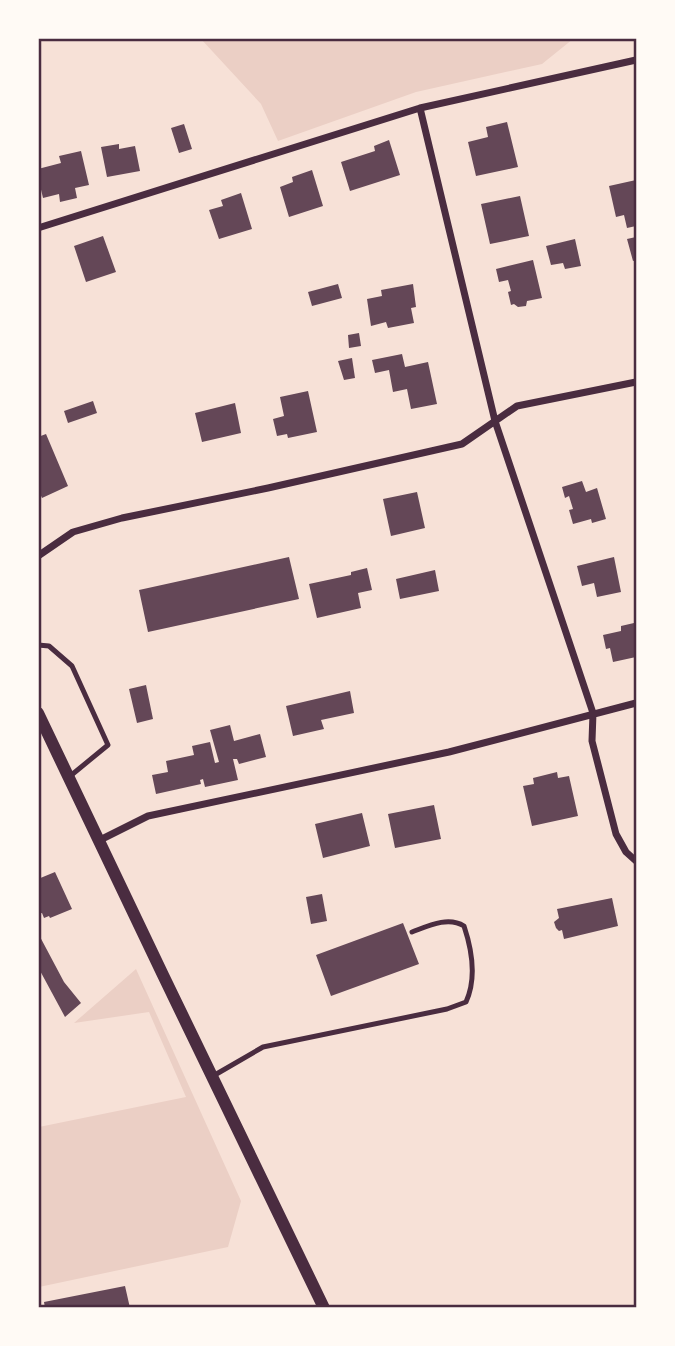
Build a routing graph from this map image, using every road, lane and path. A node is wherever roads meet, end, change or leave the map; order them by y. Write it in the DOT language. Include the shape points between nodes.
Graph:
graph roads {
  1 [pos="636,60"];
  2 [pos="420,108"];
  3 [pos="38,228"];
  4 [pos="636,382"];
  5 [pos="495,421"];
  6 [pos="38,556"];
  7 [pos="38,645"];
  8 [pos="636,702"];
  9 [pos="38,713"];
  10 [pos="593,713"];
  11 [pos="69,777"];
  12 [pos="100,840"];
  13 [pos="636,861"];
  14 [pos="412,932"];
  15 [pos="212,1076"];
  16 [pos="324,1307"];
  1 -- 2 [label="street"];
  2 -- 3 [label="street"];
  2 -- 5 [label="street"];
  4 -- 5 [label="street" via="517,406"];
  5 -- 6 [label="street" via="462,444 73,532"];
  5 -- 10 [label="street"];
  7 -- 11 [label="lane" via="49,646 72,666 108,745"];
  8 -- 10 [label="street"];
  9 -- 11 [label="street"];
  10 -- 12 [label="street" via="449,752 148,816"];
  10 -- 13 [label="street" via="592,741 615,834"];
  11 -- 12 [label="street"];
  12 -- 15 [label="street"];
  14 -- 15 [label="lane" via="437,923 464,926 472,972 466,1002 263,1047"];
  15 -- 16 [label="street"];
}
